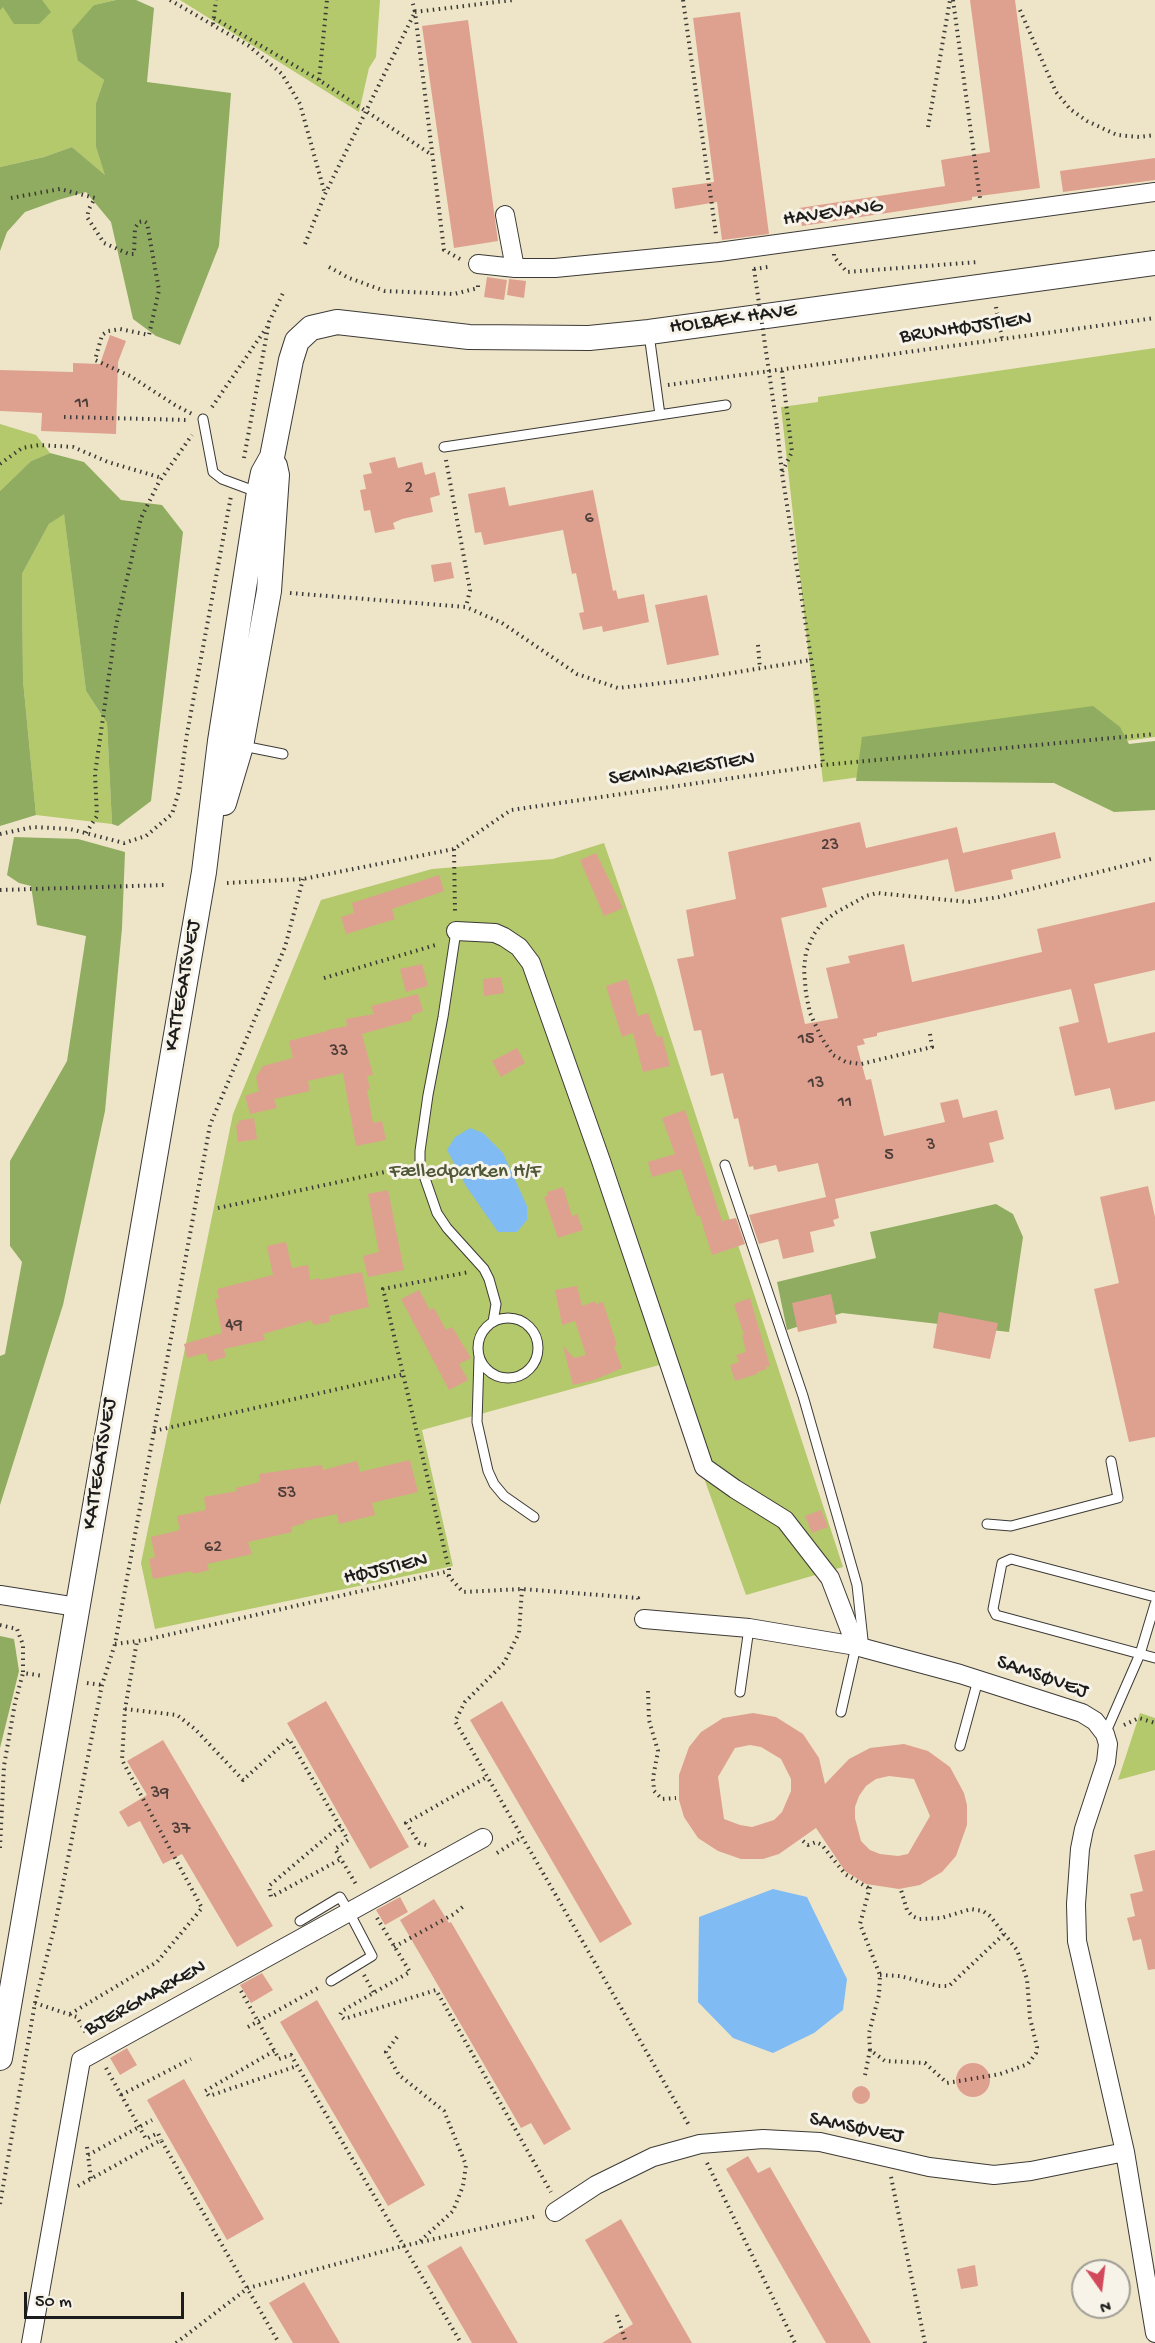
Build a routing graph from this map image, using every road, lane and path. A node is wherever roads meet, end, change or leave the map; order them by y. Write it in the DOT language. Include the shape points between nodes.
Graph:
graph roads {
  1 [pos="170,0"];
  2 [pos="216,0"];
  3 [pos="327,0"];
  4 [pos="412,0"];
  5 [pos="513,0"];
  6 [pos="683,0"];
  7 [pos="952,0"];
  8 [pos="1020,10"];
  9 [pos="415,12"];
  10 [pos="214,18"];
  11 [pos="213,24"];
  12 [pos="319,80"];
  13 [pos="368,111"];
  14 [pos="928,126"];
  15 [pos="1155,135"];
  16 [pos="432,156"];
  17 [pos="1155,192"];
  18 [pos="325,194"];
  19 [pos="11,198"];
  20 [pos="505,215"];
  21 [pos="982,217"];
  22 [pos="305,244"];
  23 [pos="719,252"];
  24 [pos="1155,262"];
  25 [pos="478,264"];
  26 [pos="329,267"];
  27 [pos="515,268"];
  28 [pos="754,269"];
  29 [pos="284,291"];
  30 [pos="1155,318"];
  31 [pos="268,325"];
  32 [pos="311,328"];
  33 [pos="649,332"];
  34 [pos="782,371"];
  35 [pos="656,387"];
  36 [pos="726,405"];
  37 [pos="660,415"];
  38 [pos="64,417"];
  39 [pos="203,419"];
  40 [pos="444,447"];
  41 [pos="272,457"];
  42 [pos="0,464"];
  43 [pos="782,473"];
  44 [pos="162,478"];
  45 [pos="234,483"];
  46 [pos="260,492"];
  47 [pos="268,591"];
  48 [pos="466,607"];
  49 [pos="758,645"];
  50 [pos="811,660"];
  51 [pos="760,669"];
  52 [pos="1155,734"];
  53 [pos="230,743"];
  54 [pos="283,754"];
  55 [pos="823,765"];
  56 [pos="86,832"];
  57 [pos="0,834"];
  58 [pos="454,849"];
  59 [pos="1155,858"];
  60 [pos="303,879"];
  61 [pos="227,883"];
  62 [pos="166,885"];
  63 [pos="0,890"];
  64 [pos="454,935"];
  65 [pos="324,978"];
  66 [pos="930,1034"];
  67 [pos="420,1164"];
  68 [pos="725,1165"];
  69 [pos="218,1208"];
  70 [pos="484,1269"];
  71 [pos="493,1322"];
  72 [pos="479,1355"];
  73 [pos="404,1374"];
  74 [pos="154,1431"];
  75 [pos="1111,1461"];
  76 [pos="534,1517"];
  77 [pos="987,1524"];
  78 [pos="449,1576"];
  79 [pos="522,1589"];
  80 [pos="0,1595"];
  81 [pos="1155,1597"];
  82 [pos="1155,1604"];
  83 [pos="77,1607"];
  84 [pos="644,1619"];
  85 [pos="0,1625"];
  86 [pos="749,1628"];
  87 [pos="137,1641"];
  88 [pos="115,1644"];
  89 [pos="860,1648"];
  90 [pos="1140,1654"];
  91 [pos="1155,1658"];
  92 [pos="23,1673"];
  93 [pos="64,1679"];
  94 [pos="978,1680"];
  95 [pos="648,1691"];
  96 [pos="740,1692"];
  97 [pos="125,1709"];
  98 [pos="842,1712"];
  99 [pos="1155,1723"];
  100 [pos="1105,1734"];
  101 [pos="960,1746"];
  102 [pos="487,1777"];
  103 [pos="676,1798"];
  104 [pos="340,1827"];
  105 [pos="522,1837"];
  106 [pos="483,1838"];
  107 [pos="803,1841"];
  108 [pos="426,1845"];
  109 [pos="0,1848"];
  110 [pos="493,1855"];
  111 [pos="341,1859"];
  112 [pos="901,1890"];
  113 [pos="367,1902"];
  114 [pos="465,1905"];
  115 [pos="349,1912"];
  116 [pos="300,1921"];
  117 [pos="1004,1934"];
  118 [pos="394,1947"];
  119 [pos="880,1974"];
  120 [pos="232,1977"];
  121 [pos="331,1981"];
  122 [pos="35,2004"];
  123 [pos="70,2014"];
  124 [pos="257,2021"];
  125 [pos="248,2027"];
  126 [pos="397,2037"];
  127 [pos="870,2050"];
  128 [pos="274,2051"];
  129 [pos="97,2052"];
  130 [pos="0,2058"];
  131 [pos="191,2059"];
  132 [pos="297,2066"];
  133 [pos="865,2075"];
  134 [pos="121,2095"];
  135 [pos="152,2120"];
  136 [pos="139,2127"];
  137 [pos="161,2140"];
  138 [pos="700,2144"];
  139 [pos="1125,2152"];
  140 [pos="88,2155"];
  141 [pos="887,2156"];
  142 [pos="57,2198"];
  143 [pos="0,2204"];
  144 [pos="558,2210"];
  145 [pos="418,2243"];
  146 [pos="403,2246"];
  147 [pos="248,2288"];
  148 [pos="617,2315"];
  149 [pos="1155,2333"];
  150 [pos="31,2343"];
  151 [pos="176,2343"];
  152 [pos="279,2343"];
  153 [pos="461,2343"];
  154 [pos="626,2343"];
  155 [pos="795,2343"];
  156 [pos="925,2343"];
  1 -- 11 [label="path"];
  2 -- 10 [label="path"];
  3 -- 12 [label="path"];
  4 -- 9 [label="path"];
  5 -- 9 [label="path"];
  6 -- 23 [label="path"];
  7 -- 14 [label="path"];
  7 -- 21 [label="path"];
  8 -- 15 [label="path" via="1056,92 1070,109 1117,135"];
  9 -- 13 [label="path"];
  9 -- 16 [label="path"];
  10 -- 11 [label="path"];
  10 -- 12 [label="path"];
  11 -- 18 [label="path" via="249,46 282,74 300,104"];
  12 -- 13 [label="path"];
  13 -- 16 [label="path"];
  13 -- 18 [label="path"];
  16 -- 25 [label="path" via="444,250"];
  17 -- 21 [label="street, HAVEVANG"];
  18 -- 22 [label="path"];
  19 -- 39 [label="path" via="60,189 95,198 87,217 104,243 129,254 134,254 135,228 139,222 147,224 159,290 149,335 108,331 102,335 95,360"];
  20 -- 27 [label="street"];
  21 -- 23 [label="street, HAVEVANG"];
  23 -- 27 [label="street, HAVEVANG" via="555,268"];
  24 -- 33 [label="street, HOLBÆK HAVE"];
  25 -- 26 [label="path" via="478,288 454,294 385,291"];
  25 -- 27 [label="street, HAVEVANG"];
  28 -- 43 [label="path, bridge"];
  29 -- 31 [label="path"];
  30 -- 34 [label="path, BRUNHØJSTIEN"];
  31 -- 39 [label="path"];
  31 -- 45 [label="path" via="245,455"];
  32 -- 33 [label="street, HOLBÆK HAVE" via="348,323 487,338 570,338"];
  32 -- 41 [label="street, KATTEGATSVEJ" via="294,348"];
  33 -- 35 [label="lane"];
  34 -- 35 [label="path, BRUNHØJSTIEN"];
  34 -- 43 [label="path" via="792,452"];
  35 -- 37 [label="lane"];
  36 -- 37 [label="lane"];
  37 -- 40 [label="lane"];
  38 -- 39 [label="path"];
  39 -- 44 [label="path"];
  39 -- 45 [label="lane" via="213,472"];
  40 -- 48 [label="path" via="470,590"];
  41 -- 46 [label="street, KATTEGATSVEJ" via="263,473"];
  41 -- 47 [label="street, KATTEGATSVEJ" via="277,475"];
  42 -- 44 [label="path" via="22,448 73,447"];
  43 -- 50 [label="path"];
  44 -- 56 [label="path" via="141,518 116,626 94,774 97,816"];
  45 -- 46 [label="lane"];
  45 -- 56 [label="path" via="172,814 146,836 124,843"];
  46 -- 53 [label="street, KATTEGATSVEJ"];
  47 -- 48 [label="path"];
  47 -- 53 [label="street, KATTEGATSVEJ"];
  48 -- 51 [label="path" via="502,623 577,674 618,688"];
  49 -- 51 [label="path"];
  50 -- 51 [label="path"];
  50 -- 55 [label="path"];
  52 -- 55 [label="path, SEMINARIESTIEN"];
  53 -- 54 [label="lane"];
  53 -- 83 [label="street, KATTEGATSVEJ" via="204,872"];
  55 -- 58 [label="path, SEMINARIESTIEN" via="512,810"];
  56 -- 57 [label="path" via="33,827"];
  58 -- 60 [label="path, SEMINARIESTIEN"];
  58 -- 64 [label="path"];
  59 -- 66 [label="path" via="968,902 877,893 822,923 806,952 804,969 810,1013 833,1055 861,1064 932,1047"];
  60 -- 61 [label="path, SEMINARIESTIEN"];
  60 -- 74 [label="path" via="285,947 210,1125"];
  62 -- 63 [label="path"];
  64 -- 65 [label="path"];
  64 -- 67 [label="lane"];
  64 -- 89 [label="street" via="495,933 519,947 531,963 704,1467 785,1520 830,1578"];
  67 -- 69 [label="path"];
  67 -- 70 [label="lane" via="437,1213"];
  68 -- 89 [label="lane" via="803,1396 857,1585"];
  70 -- 71 [label="lane" via="495,1297"];
  70 -- 73 [label="path" via="383,1289"];
  71 -- 72 [label="lane" via="480,1337"];
  71 -- 72 [label="lane" via="523,1322 536,1338 536,1358 524,1373 506,1378 489,1371"];
  72 -- 76 [label="lane" via="477,1422 488,1471 497,1489"];
  73 -- 74 [label="path"];
  73 -- 78 [label="path"];
  74 -- 88 [label="path"];
  75 -- 77 [label="lane" via="1118,1498 1011,1526"];
  78 -- 79 [label="path, HØJSTIEN" via="463,1592"];
  78 -- 87 [label="path, HØJSTIEN" via="445,1572"];
  79 -- 84 [label="path, HØJSTIEN" via="638,1598"];
  79 -- 102 [label="path" via="519,1633 504,1663 465,1702 455,1721"];
  80 -- 83 [label="street"];
  81 -- 90 [label="lane" via="1011,1559 1002,1563 993,1609 996,1615"];
  82 -- 90 [label="lane"];
  83 -- 93 [label="street, KATTEGATSVEJ"];
  84 -- 86 [label="street, SAMSØVEJ"];
  85 -- 92 [label="path" via="17,1629 23,1645"];
  86 -- 89 [label="street, SAMSØVEJ"];
  86 -- 96 [label="lane"];
  87 -- 88 [label="path, HØJSTIEN"];
  87 -- 97 [label="path"];
  88 -- 122 [label="path" via="102,1685 55,1925"];
  89 -- 94 [label="street, SAMSØVEJ"];
  89 -- 98 [label="lane"];
  90 -- 91 [label="lane"];
  90 -- 100 [label="lane"];
  92 -- 93 [label="path"];
  92 -- 109 [label="path" via="4,1766"];
  93 -- 130 [label="street, KATTEGATSVEJ"];
  94 -- 100 [label="street, SAMSØVEJ" via="1082,1713"];
  94 -- 101 [label="lane"];
  95 -- 103 [label="path" via="649,1720 658,1751 653,1788 662,1799"];
  97 -- 104 [label="path" via="177,1715 243,1780 289,1739"];
  97 -- 123 [label="path" via="122,1760 202,1908 157,1962"];
  99 -- 100 [label="path" via="1139,1718"];
  100 -- 139 [label="street" via="1106,1762 1084,1829 1076,1904 1080,1958"];
  102 -- 105 [label="path"];
  102 -- 108 [label="path" via="406,1823 419,1844"];
  104 -- 111 [label="path" via="348,1840 335,1849"];
  104 -- 111 [label="path" via="269,1886 271,1897"];
  105 -- 110 [label="path"];
  105 -- 138 [label="path"];
  106 -- 113 [label="street, BJERGMARKEN"];
  107 -- 119 [label="path" via="822,1845 845,1874 870,1888 860,1924"];
  111 -- 113 [label="path"];
  112 -- 117 [label="path" via="907,1910 915,1918 937,1919 975,1909 990,1916"];
  113 -- 115 [label="street, BJERGMARKEN"];
  113 -- 118 [label="path"];
  114 -- 118 [label="path"];
  115 -- 116 [label="lane" via="340,1897"];
  115 -- 120 [label="street, BJERGMARKEN"];
  115 -- 121 [label="lane" via="372,1956"];
  117 -- 119 [label="path" via="948,1986"];
  117 -- 127 [label="path" via="1017,1950 1027,1979 1029,2018 1037,2047 1028,2064 1000,2074 947,2083 925,2063 885,2061"];
  118 -- 144 [label="path" via="410,1972 340,2015 344,2019 436,1990"];
  119 -- 127 [label="path" via="879,1995 868,2033"];
  120 -- 124 [label="path"];
  120 -- 129 [label="street, BJERGMARKEN"];
  121 -- 124 [label="path"];
  122 -- 123 [label="path"];
  122 -- 143 [label="path"];
  123 -- 129 [label="path" via="77,2017"];
  124 -- 125 [label="path"];
  124 -- 128 [label="path"];
  126 -- 145 [label="path" via="386,2052 399,2075 444,2111 466,2165 453,2211"];
  127 -- 133 [label="path"];
  128 -- 132 [label="path" via="279,2059 291,2055"];
  128 -- 132 [label="path" via="205,2091 209,2096"];
  129 -- 134 [label="path"];
  129 -- 142 [label="street, BJERGMARKEN" via="81,2060"];
  131 -- 134 [label="path"];
  132 -- 146 [label="path"];
  134 -- 136 [label="path"];
  135 -- 136 [label="path"];
  136 -- 137 [label="path" via="146,2139 158,2133"];
  136 -- 140 [label="path"];
  137 -- 142 [label="path"];
  137 -- 147 [label="path"];
  138 -- 141 [label="street, SAMSØVEJ" via="801,2140"];
  138 -- 144 [label="street, SAMSØVEJ" via="653,2157 596,2185"];
  138 -- 155 [label="path"];
  139 -- 141 [label="street, SAMSØVEJ" via="994,2175 929,2167"];
  139 -- 149 [label="street"];
  141 -- 156 [label="path"];
  142 -- 150 [label="street, BJERGMARKEN"];
  144 -- 145 [label="path"];
  145 -- 146 [label="path"];
  146 -- 147 [label="path"];
  146 -- 153 [label="path"];
  147 -- 151 [label="path"];
  147 -- 152 [label="path"];
  148 -- 154 [label="path"];
}
